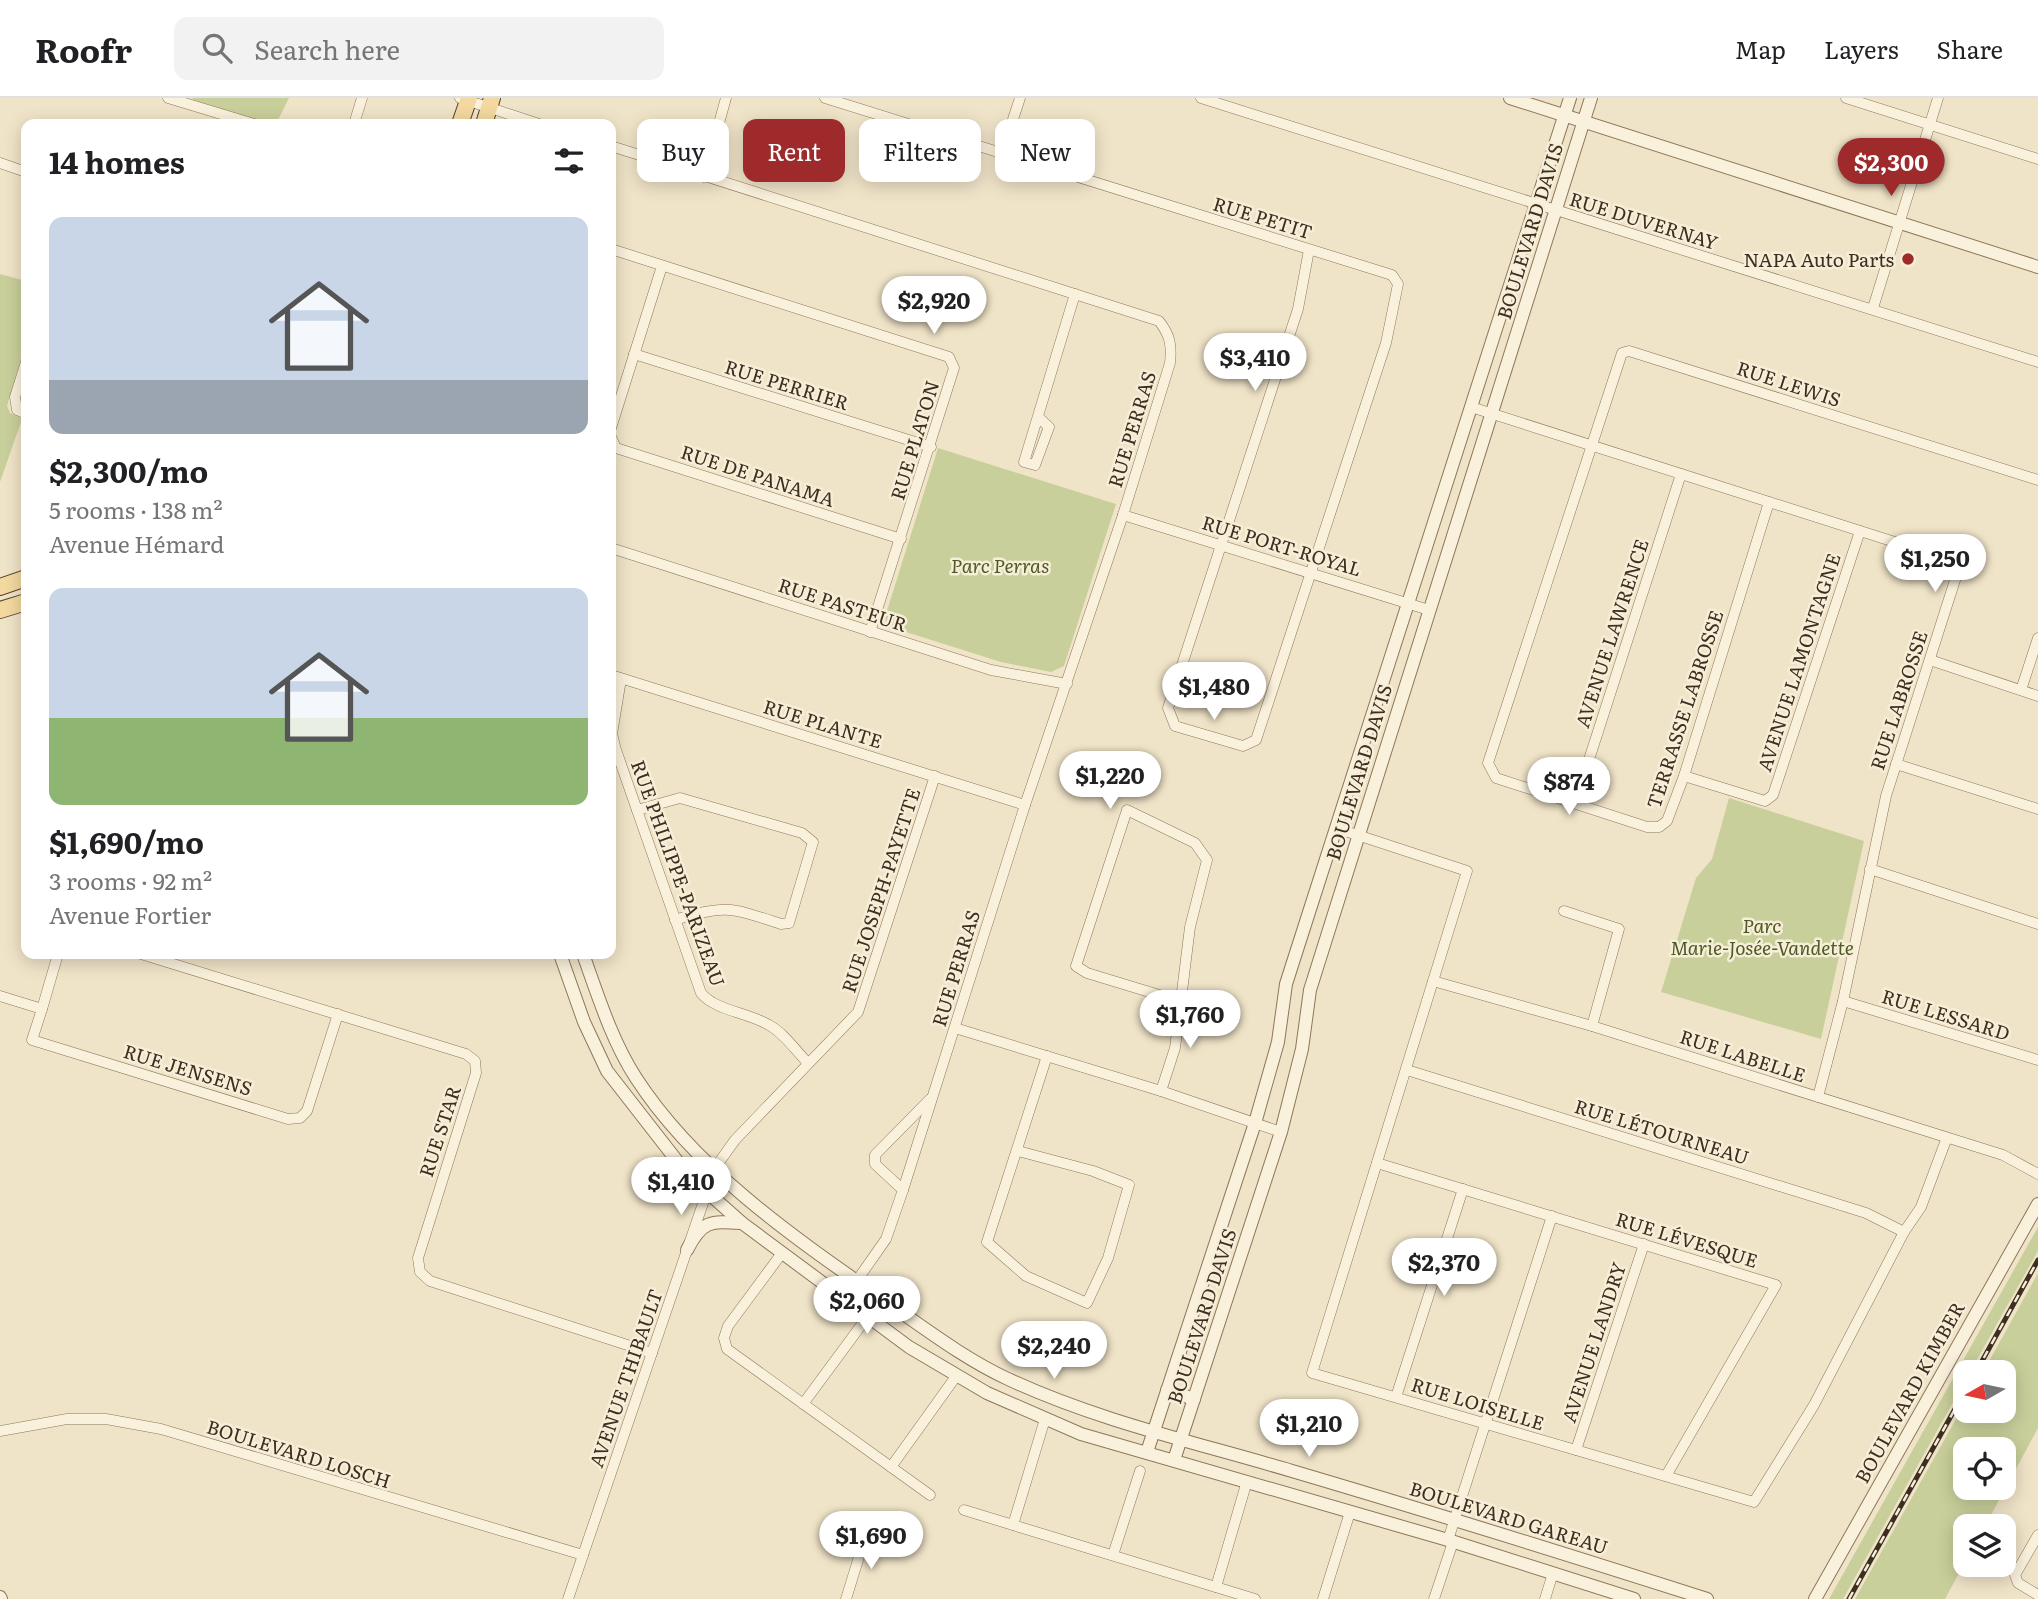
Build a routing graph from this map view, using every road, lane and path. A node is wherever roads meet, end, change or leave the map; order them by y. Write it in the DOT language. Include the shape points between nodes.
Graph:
graph roads {
  1 [pos="168,98"];
  2 [pos="362,98"];
  3 [pos="726,98"];
  4 [pos="825,98"];
  5 [pos="1020,98"];
  6 [pos="1201,98"];
  7 [pos="1510,98"];
  8 [pos="1570,98"];
  9 [pos="1591,98"];
  10 [pos="1846,98"];
  11 [pos="1938,98"];
  12 [pos="466,99"];
  13 [pos="488,110"];
  14 [pos="1564,115"];
  15 [pos="237,119"];
  16 [pos="356,119"];
  17 [pos="461,119"];
  18 [pos="521,119"];
  19 [pos="720,119"];
  20 [pos="1013,119"];
  21 [pos="1584,121"];
  22 [pos="1930,125"];
  23 [pos="616,148"];
  24 [pos="995,151"];
  25 [pos="637,155"];
  26 [pos="2038,159"];
  27 [pos="0,163"];
  28 [pos="21,170"];
  29 [pos="720,182"];
  30 [pos="1094,182"];
  31 [pos="1535,205"];
  32 [pos="1555,212"];
  33 [pos="1900,221"];
  34 [pos="1310,250"];
  35 [pos="616,252"];
  36 [pos="662,266"];
  37 [pos="2038,267"];
  38 [pos="1075,294"];
  39 [pos="1873,308"];
  40 [pos="634,354"];
  41 [pos="2038,362"];
  42 [pos="21,382"];
  43 [pos="1471,407"];
  44 [pos="21,411"];
  45 [pos="616,412"];
  46 [pos="1492,413"];
  47 [pos="1038,417"];
  48 [pos="1592,445"];
  49 [pos="931,447"];
  50 [pos="616,448"];
  51 [pos="1681,474"];
  52 [pos="2037,477"];
  53 [pos="1769,502"];
  54 [pos="1123,515"];
  55 [pos="1860,531"];
  56 [pos="901,539"];
  57 [pos="1221,544"];
  58 [pos="616,550"];
  59 [pos="1313,573"];
  60 [pos="21,580"];
  61 [pos="0,587"];
  62 [pos="1408,603"];
  63 [pos="21,604"];
  64 [pos="0,610"];
  65 [pos="1429,610"];
  66 [pos="870,632"];
  67 [pos="2038,638"];
  68 [pos="1930,660"];
  69 [pos="616,677"];
  70 [pos="1067,684"];
  71 [pos="2021,690"];
  72 [pos="2038,695"];
  73 [pos="616,746"];
  74 [pos="1896,764"];
  75 [pos="935,776"];
  76 [pos="1684,776"];
  77 [pos="1575,803"];
  78 [pos="1025,805"];
  79 [pos="2038,809"];
  80 [pos="637,810"];
  81 [pos="1336,828"];
  82 [pos="1359,835"];
  83 [pos="1870,869"];
  84 [pos="1563,911"];
  85 [pos="675,920"];
  86 [pos="2038,924"];
  87 [pos="56,959"];
  88 [pos="157,959"];
  89 [pos="562,959"];
  90 [pos="585,959"];
  91 [pos="1433,981"];
  92 [pos="0,996"];
  93 [pos="1179,1001"];
  94 [pos="1843,1001"];
  95 [pos="41,1009"];
  96 [pos="338,1014"];
  97 [pos="1592,1026"];
  98 [pos="955,1028"];
  99 [pos="1047,1056"];
  100 [pos="2038,1060"];
  101 [pos="808,1063"];
  102 [pos="1407,1070"];
  103 [pos="1161,1091"];
  104 [pos="933,1096"];
  105 [pos="1818,1097"];
  106 [pos="1255,1123"];
  107 [pos="1281,1132"];
  108 [pos="1946,1140"];
  109 [pos="1018,1151"];
  110 [pos="1377,1163"];
  111 [pos="715,1168"];
  112 [pos="2038,1174"];
  113 [pos="1463,1189"];
  114 [pos="903,1190"];
  115 [pos="705,1192"];
  116 [pos="2038,1204"];
  117 [pos="1552,1216"];
  118 [pos="742,1223"];
  119 [pos="1903,1232"];
  120 [pos="1644,1244"];
  121 [pos="687,1250"];
  122 [pos="782,1253"];
  123 [pos="857,1281"];
  124 [pos="844,1299"];
  125 [pos="868,1317"];
  126 [pos="652,1353"];
  127 [pos="957,1375"];
  128 [pos="1167,1390"];
  129 [pos="1396,1397"];
  130 [pos="1194,1399"];
  131 [pos="803,1404"];
  132 [pos="1045,1419"];
  133 [pos="1485,1424"];
  134 [pos="1154,1431"];
  135 [pos="0,1432"];
  136 [pos="1181,1439"];
  137 [pos="1576,1450"];
  138 [pos="1147,1452"];
  139 [pos="1174,1460"];
  140 [pos="891,1467"];
  141 [pos="1140,1471"];
  142 [pos="1666,1476"];
  143 [pos="1247,1481"];
  144 [pos="930,1495"];
  145 [pos="964,1510"];
  146 [pos="1350,1512"];
  147 [pos="1454,1519"];
  148 [pos="1013,1525"];
  149 [pos="866,1534"];
  150 [pos="2038,1535"];
  151 [pos="1450,1541"];
  152 [pos="583,1555"];
  153 [pos="1113,1555"];
  154 [pos="1553,1573"];
  155 [pos="1216,1587"];
  156 [pos="2038,1595"];
  157 [pos="568,1599"];
  158 [pos="846,1599"];
  159 [pos="1255,1599"];
  160 [pos="1323,1599"];
  161 [pos="1434,1599"];
  162 [pos="1545,1599"];
  163 [pos="1634,1599"];
  164 [pos="1707,1599"];
  165 [pos="1815,1599"];
  1 -- 15 [label="street"];
  2 -- 16 [label="street"];
  3 -- 19 [label="street"];
  4 -- 24 [label="street, RUE PETIT"];
  5 -- 20 [label="street"];
  6 -- 31 [label="street, RUE DUVERNAY"];
  7 -- 14 [label="street"];
  8 -- 14 [label="street, BOULEVARD DAVIS"];
  9 -- 21 [label="street, BOULEVARD DAVIS"];
  10 -- 22 [label="street"];
  11 -- 22 [label="street"];
  12 -- 13 [label="street"];
  12 -- 17 [label="main road"];
  13 -- 18 [label="street"];
  14 -- 21 [label="street"];
  14 -- 31 [label="street, BOULEVARD DAVIS"];
  21 -- 32 [label="street, BOULEVARD DAVIS"];
  21 -- 33 [label="street"];
  22 -- 26 [label="street"];
  22 -- 33 [label="street"];
  23 -- 25 [label="street, RUE PERRAS"];
  27 -- 28 [label="street"];
  29 -- 38 [label="street, RUE PERRAS"];
  30 -- 34 [label="street, RUE PETIT"];
  31 -- 32 [label="street, RUE DUVERNAY"];
  31 -- 43 [label="street, BOULEVARD DAVIS"];
  32 -- 39 [label="street, RUE DUVERNAY"];
  32 -- 46 [label="street, BOULEVARD DAVIS"];
  33 -- 37 [label="street"];
  33 -- 39 [label="street"];
  34 -- 57 [label="street" via="1298,309"];
  34 -- 59 [label="street, RUE PETIT" via="1392,275 1398,284 1386,343"];
  35 -- 36 [label="street, RUE PLATON"];
  36 -- 40 [label="street"];
  36 -- 49 [label="street, RUE PLATON" via="949,357 954,368"];
  38 -- 47 [label="street"];
  38 -- 54 [label="street, RUE PERRAS" via="1159,321 1172,346"];
  39 -- 41 [label="street, RUE DUVERNAY"];
  40 -- 45 [label="street"];
  40 -- 49 [label="street, RUE PERRIER"];
  42 -- 44 [label="street" via="15,407"];
  43 -- 46 [label="street, RUE LABROSSE"];
  43 -- 62 [label="street, BOULEVARD DAVIS"];
  46 -- 48 [label="street, RUE LABROSSE"];
  46 -- 65 [label="street, BOULEVARD DAVIS"];
  48 -- 51 [label="street, RUE LABROSSE"];
  48 -- 52 [label="street, RUE LEWIS" via="1618,358 1629,351"];
  48 -- 77 [label="street, TERRASSE LABROSSE" via="1488,763 1496,778"];
  49 -- 56 [label="street, RUE PLATON"];
  50 -- 56 [label="street, RUE DE PANAMA"];
  51 -- 53 [label="street, RUE LABROSSE"];
  51 -- 77 [label="street, AVENUE LAWRENCE"];
  53 -- 55 [label="street, RUE LABROSSE"];
  53 -- 76 [label="street, TERRASSE LABROSSE"];
  54 -- 57 [label="street, RUE PORT-ROYAL"];
  54 -- 70 [label="street, RUE PERRAS"];
  55 -- 68 [label="street, RUE LABROSSE" via="1948,559 1956,577"];
  55 -- 76 [label="street, AVENUE LAMONTAGNE" via="1773,795 1765,801"];
  56 -- 66 [label="street, RUE PLATON"];
  57 -- 59 [label="street, RUE PORT-ROYAL"];
  57 -- 59 [label="street" via="1168,708 1175,726 1243,747 1256,740"];
  58 -- 66 [label="street, RUE PASTEUR"];
  59 -- 62 [label="street, RUE PORT-ROYAL"];
  60 -- 61 [label="main road"];
  62 -- 65 [label="street, RUE PORT-ROYAL"];
  62 -- 81 [label="street, BOULEVARD DAVIS"];
  63 -- 64 [label="main road"];
  65 -- 82 [label="street, BOULEVARD DAVIS"];
  66 -- 70 [label="street, RUE PASTEUR" via="991,670"];
  67 -- 71 [label="street"];
  68 -- 71 [label="street"];
  68 -- 74 [label="street, RUE LABROSSE"];
  69 -- 75 [label="street, RUE PLANTE"];
  70 -- 78 [label="street, RUE PERRAS"];
  71 -- 72 [label="street"];
  73 -- 80 [label="street, RUE PHILIPPE-PARIZEAU"];
  74 -- 79 [label="street"];
  74 -- 83 [label="street, RUE LABROSSE"];
  75 -- 78 [label="street, RUE PLANTE"];
  75 -- 101 [label="street, RUE JOSEPH-PAYETTE" via="858,1012"];
  76 -- 77 [label="street, TERRASSE LABROSSE" via="1667,821 1659,827"];
  78 -- 98 [label="street, RUE PERRAS"];
  80 -- 85 [label="street, RUE PHILIPPE-PARIZEAU"];
  80 -- 85 [label="street" via="680,799 802,833 813,842 789,923 713,908"];
  81 -- 82 [label="street, RUE LOISELLE"];
  81 -- 106 [label="street, BOULEVARD DAVIS" via="1286,984 1278,1042"];
  82 -- 91 [label="street, RUE LOISELLE" via="1467,872"];
  82 -- 107 [label="street, BOULEVARD DAVIS" via="1310,990 1302,1049"];
  83 -- 86 [label="street"];
  83 -- 94 [label="street, RUE LABROSSE"];
  84 -- 97 [label="street" via="1619,929"];
  85 -- 101 [label="street, RUE PHILIPPE-PARIZEAU" via="701,993 710,1004 740,1010 772,1026"];
  87 -- 95 [label="street"];
  88 -- 96 [label="street, RUE STAR"];
  89 -- 115 [label="street, BOULEVARD GAREAU" via="607,1071 650,1130"];
  90 -- 111 [label="street, BOULEVARD GAREAU" via="636,1078 670,1125"];
  91 -- 97 [label="street, RUE LABELLE"];
  91 -- 102 [label="street, RUE LOISELLE"];
  92 -- 95 [label="street"];
  93 -- 93 [label="street" via="1206,860 1195,843 1127,810 1076,966"];
  93 -- 103 [label="street" via="1175,1048"];
  94 -- 100 [label="street, RUE LESSARD"];
  94 -- 105 [label="street, RUE LABROSSE"];
  95 -- 96 [label="street, RUE JENSENS" via="32,1040 288,1119 300,1118 307,1111"];
  96 -- 126 [label="street, RUE STAR" via="466,1054 475,1061 476,1073 418,1258 420,1272 430,1281"];
  97 -- 105 [label="street, RUE LABELLE"];
  98 -- 99 [label="street"];
  98 -- 104 [label="street, RUE PERRAS"];
  99 -- 103 [label="street"];
  99 -- 109 [label="street"];
  101 -- 111 [label="street, RUE JOSEPH-PAYETTE" via="735,1140"];
  102 -- 110 [label="street, RUE LOISELLE"];
  102 -- 119 [label="street, RUE LÉTOURNEAU" via="1866,1213"];
  103 -- 106 [label="street"];
  104 -- 114 [label="street, RUE PERRAS"];
  104 -- 114 [label="street, RUE PERRAS" via="875,1155 875,1164"];
  105 -- 108 [label="street, RUE LABELLE"];
  106 -- 107 [label="street"];
  106 -- 128 [label="street, BOULEVARD DAVIS"];
  107 -- 130 [label="street, BOULEVARD DAVIS"];
  108 -- 112 [label="street, RUE LABELLE" via="2003,1155"];
  108 -- 119 [label="street, RUE LOISELLE" via="1921,1207"];
  109 -- 109 [label="street" via="987,1242 1026,1276 1087,1303 1108,1258 1129,1185"];
  110 -- 113 [label="street, RUE LÉVESQUE"];
  110 -- 129 [label="street, RUE LOISELLE" via="1312,1373"];
  111 -- 115 [label="street, AVENUE THIBAULT"];
  111 -- 123 [label="street, BOULEVARD GAREAU" via="754,1204"];
  113 -- 117 [label="street, RUE LÉVESQUE"];
  113 -- 129 [label="street"];
  114 -- 123 [label="street, RUE PERRAS" via="886,1239"];
  115 -- 118 [label="street, BOULEVARD GAREAU"];
  115 -- 121 [label="street, AVENUE THIBAULT"];
  116 -- 165 [label="street, BOULEVARD KIMBER"];
  117 -- 120 [label="street, RUE LÉVESQUE"];
  117 -- 133 [label="street"];
  118 -- 121 [label="street" via="702,1227"];
  118 -- 122 [label="street, BOULEVARD GAREAU"];
  119 -- 142 [label="street, RUE LOISELLE" via="1814,1405 1754,1502"];
  120 -- 137 [label="street, AVENUE LANDRY"];
  120 -- 142 [label="street, RUE LÉVESQUE" via="1776,1285"];
  121 -- 126 [label="street, AVENUE THIBAULT"];
  122 -- 124 [label="street, BOULEVARD GAREAU"];
  122 -- 131 [label="street" via="724,1338 727,1349"];
  123 -- 124 [label="street, RUE PERRAS"];
  123 -- 134 [label="street, BOULEVARD GAREAU" via="1005,1378"];
  124 -- 125 [label="street, BOULEVARD GAREAU"];
  125 -- 127 [label="street, BOULEVARD GAREAU"];
  125 -- 131 [label="street"];
  126 -- 152 [label="street, AVENUE THIBAULT"];
  127 -- 132 [label="street, BOULEVARD GAREAU"];
  127 -- 140 [label="street"];
  128 -- 130 [label="street"];
  128 -- 134 [label="street, BOULEVARD DAVIS"];
  129 -- 133 [label="street, RUE LOISELLE"];
  130 -- 136 [label="street, BOULEVARD DAVIS"];
  131 -- 140 [label="street"];
  132 -- 138 [label="street, BOULEVARD GAREAU"];
  132 -- 148 [label="street"];
  133 -- 137 [label="street, RUE LOISELLE"];
  133 -- 147 [label="street"];
  134 -- 136 [label="street, BOULEVARD GAREAU"];
  134 -- 138 [label="street, BOULEVARD DAVIS"];
  135 -- 152 [label="street, BOULEVARD LOSCH" via="67,1419 106,1419 161,1429"];
  136 -- 139 [label="street, BOULEVARD DAVIS"];
  136 -- 147 [label="street, BOULEVARD GAREAU"];
  137 -- 142 [label="street, RUE LOISELLE"];
  138 -- 139 [label="street, BOULEVARD GAREAU"];
  139 -- 143 [label="street, BOULEVARD GAREAU"];
  140 -- 144 [label="street"];
  141 -- 153 [label="street"];
  143 -- 146 [label="street, BOULEVARD GAREAU"];
  143 -- 155 [label="street"];
  145 -- 148 [label="street"];
  146 -- 151 [label="street, BOULEVARD GAREAU"];
  146 -- 160 [label="street"];
  147 -- 151 [label="street"];
  147 -- 164 [label="street, BOULEVARD GAREAU"];
  148 -- 153 [label="street"];
  149 -- 158 [label="street"];
  150 -- 156 [label="street" via="2015,1575 2018,1583"];
  151 -- 154 [label="street, BOULEVARD GAREAU"];
  151 -- 161 [label="street"];
  152 -- 157 [label="street, AVENUE THIBAULT"];
  153 -- 155 [label="street"];
  154 -- 162 [label="street"];
  154 -- 163 [label="street, BOULEVARD GAREAU"];
  155 -- 159 [label="street"];
}
